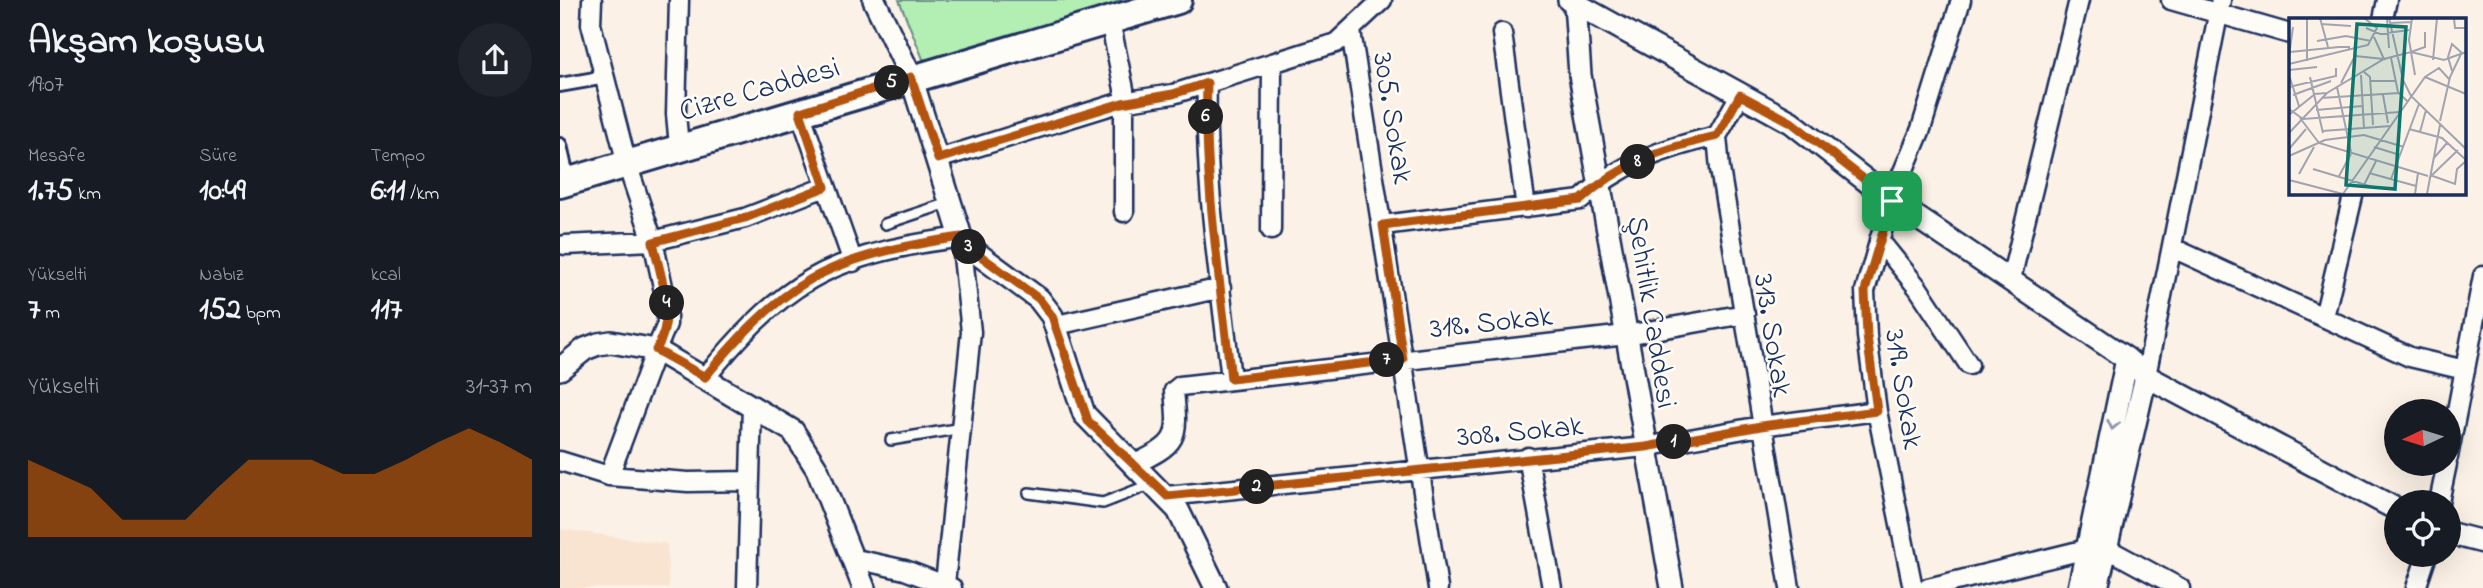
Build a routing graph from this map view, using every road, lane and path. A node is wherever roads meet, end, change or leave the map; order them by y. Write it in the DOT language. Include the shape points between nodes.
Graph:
graph roads {
  1 [pos="592,0"];
  2 [pos="679,0"];
  3 [pos="874,0"];
  4 [pos="1178,0"];
  5 [pos="1382,0"];
  6 [pos="1961,0"];
  7 [pos="2079,0"];
  8 [pos="2171,0"];
  9 [pos="2387,0"];
  10 [pos="1572,1"];
  11 [pos="2219,7"];
  12 [pos="2384,18"];
  13 [pos="1110,21"];
  14 [pos="1351,31"];
  15 [pos="1502,33"];
  16 [pos="2289,33"];
  17 [pos="1272,63"];
  18 [pos="606,76"];
  19 [pos="911,77"];
  20 [pos="1207,83"];
  21 [pos="560,85"];
  22 [pos="1740,95"];
  23 [pos="1122,103"];
  24 [pos="800,112"];
  25 [pos="1717,136"];
  26 [pos="560,145"];
  27 [pos="678,146"];
  28 [pos="938,159"];
  29 [pos="627,163"];
  30 [pos="1601,181"];
  31 [pos="564,183"];
  32 [pos="825,187"];
  33 [pos="2354,194"];
  34 [pos="1892,201"];
  35 [pos="948,202"];
  36 [pos="1526,208"];
  37 [pos="1124,212"];
  38 [pos="885,224"];
  39 [pos="1383,225"];
  40 [pos="1271,230"];
  41 [pos="961,237"];
  42 [pos="1879,240"];
  43 [pos="653,242"];
  44 [pos="562,245"];
  45 [pos="2172,248"];
  46 [pos="853,262"];
  47 [pos="2483,276"];
  48 [pos="2011,279"];
  49 [pos="1221,288"];
  50 [pos="1745,314"];
  51 [pos="2324,317"];
  52 [pos="1057,325"];
  53 [pos="2479,325"];
  54 [pos="1626,335"];
  55 [pos="656,350"];
  56 [pos="1403,359"];
  57 [pos="2127,359"];
  58 [pos="1969,365"];
  59 [pos="560,369"];
  60 [pos="2465,370"];
  61 [pos="2146,376"];
  62 [pos="705,377"];
  63 [pos="1231,379"];
  64 [pos="2459,399"];
  65 [pos="752,405"];
  66 [pos="1877,411"];
  67 [pos="1761,426"];
  68 [pos="962,428"];
  69 [pos="891,440"];
  70 [pos="1646,447"];
  71 [pos="1528,457"];
  72 [pos="560,461"];
  73 [pos="1133,465"];
  74 [pos="1421,468"];
  75 [pos="609,476"];
  76 [pos="750,481"];
  77 [pos="1161,490"];
  78 [pos="1029,493"];
  79 [pos="2384,503"];
  80 [pos="2461,537"];
  81 [pos="2479,543"];
  82 [pos="2097,548"];
  83 [pos="851,558"];
  84 [pos="2423,567"];
  85 [pos="949,586"];
  86 [pos="747,588"];
  87 [pos="864,588"];
  88 [pos="1216,588"];
  89 [pos="1438,588"];
  90 [pos="1552,588"];
  91 [pos="1672,588"];
  92 [pos="1790,588"];
  93 [pos="1913,588"];
  94 [pos="1928,588"];
  95 [pos="2079,588"];
  96 [pos="2097,588"];
  97 [pos="2180,588"];
  98 [pos="2416,588"];
  1 -- 18 [label="street" via="591,24"];
  2 -- 27 [label="street"];
  3 -- 19 [label="street"];
  4 -- 13 [label="main road, Cizre Caddesi"];
  5 -- 14 [label="street"];
  6 -- 34 [label="street, 319. Sokak" via="1921,129"];
  7 -- 48 [label="street"];
  8 -- 11 [label="street"];
  9 -- 12 [label="street"];
  10 -- 22 [label="street"];
  10 -- 30 [label="street, Şehitlik Caddesi" via="1580,75"];
  11 -- 16 [label="street"];
  11 -- 45 [label="street"];
  13 -- 19 [label="main road, Cizre Caddesi"];
  13 -- 23 [label="street" via="1124,89"];
  14 -- 17 [label="street" via="1336,43"];
  14 -- 39 [label="street, 305. Sokak"];
  15 -- 36 [label="street"];
  17 -- 20 [label="street"];
  17 -- 40 [label="street"];
  18 -- 21 [label="street"];
  18 -- 29 [label="street"];
  19 -- 24 [label="main road, Cizre Caddesi"];
  19 -- 28 [label="street"];
  20 -- 23 [label="street"];
  20 -- 49 [label="street" via="1207,164"];
  22 -- 25 [label="street"];
  22 -- 34 [label="street" via="1791,122"];
  23 -- 28 [label="street"];
  23 -- 37 [label="street"];
  24 -- 27 [label="main road, Cizre Caddesi"];
  24 -- 32 [label="street"];
  25 -- 30 [label="street" via="1671,146"];
  25 -- 50 [label="street, 313. Sokak" via="1730,244"];
  26 -- 31 [label="street"];
  27 -- 29 [label="main road, Cizre Caddesi"];
  28 -- 35 [label="street"];
  29 -- 31 [label="main road, Cizre Caddesi"];
  29 -- 43 [label="street"];
  30 -- 36 [label="street" via="1581,200"];
  30 -- 54 [label="street, Şehitlik Caddesi"];
  32 -- 43 [label="street" via="745,218"];
  32 -- 46 [label="street"];
  33 -- 51 [label="street"];
  34 -- 42 [label="street, 319. Sokak"];
  34 -- 48 [label="street"];
  35 -- 38 [label="lane"];
  35 -- 41 [label="street"];
  36 -- 39 [label="street"];
  39 -- 56 [label="street, 305. Sokak"];
  41 -- 46 [label="street"];
  41 -- 52 [label="street" via="1039,299"];
  41 -- 68 [label="street" via="971,332"];
  42 -- 58 [label="street" via="1918,288"];
  42 -- 66 [label="street, 319. Sokak" via="1865,291"];
  43 -- 44 [label="street"];
  43 -- 55 [label="street" via="667,305 667,324"];
  45 -- 51 [label="street"];
  45 -- 61 [label="street"];
  46 -- 62 [label="street" via="812,278 782,299 734,341"];
  47 -- 53 [label="street"];
  48 -- 57 [label="street"];
  49 -- 52 [label="street"];
  49 -- 63 [label="street"];
  50 -- 54 [label="street, 318. Sokak"];
  50 -- 67 [label="street, 313. Sokak"];
  51 -- 60 [label="street" via="2410,357"];
  52 -- 73 [label="street" via="1084,414"];
  53 -- 60 [label="street"];
  54 -- 56 [label="street, 318. Sokak"];
  54 -- 70 [label="street, Şehitlik Caddesi"];
  55 -- 59 [label="street" via="598,344"];
  55 -- 62 [label="street"];
  55 -- 75 [label="street"];
  56 -- 63 [label="street, 318. Sokak"];
  56 -- 74 [label="street, 305. Sokak"];
  57 -- 61 [label="street"];
  57 -- 82 [label="street, one-way"];
  60 -- 64 [label="street"];
  61 -- 79 [label="street"];
  61 -- 82 [label="street"];
  62 -- 65 [label="street"];
  63 -- 73 [label="street, 318. Sokak" via="1177,388 1175,436 1166,447"];
  65 -- 76 [label="street"];
  65 -- 83 [label="street" via="793,431 806,448"];
  66 -- 67 [label="street, 308. Sokak"];
  66 -- 93 [label="street, 319. Sokak"];
  67 -- 70 [label="street, 308. Sokak"];
  67 -- 92 [label="street, 313. Sokak"];
  68 -- 69 [label="lane"];
  68 -- 85 [label="street"];
  70 -- 71 [label="street, 308. Sokak"];
  70 -- 91 [label="street, Şehitlik Caddesi"];
  71 -- 74 [label="street, 308. Sokak"];
  71 -- 90 [label="street"];
  72 -- 75 [label="street"];
  73 -- 77 [label="street"];
  74 -- 77 [label="street, 308. Sokak"];
  74 -- 89 [label="street, 305. Sokak"];
  75 -- 76 [label="street"];
  76 -- 86 [label="street"];
  77 -- 78 [label="lane" via="1103,503"];
  77 -- 88 [label="street" via="1189,528"];
  80 -- 81 [label="street"];
  82 -- 94 [label="street"];
  82 -- 95 [label="street"];
  82 -- 96 [label="street"];
  82 -- 97 [label="street"];
  83 -- 85 [label="street"];
  83 -- 87 [label="street"];
  84 -- 98 [label="street"];
}
